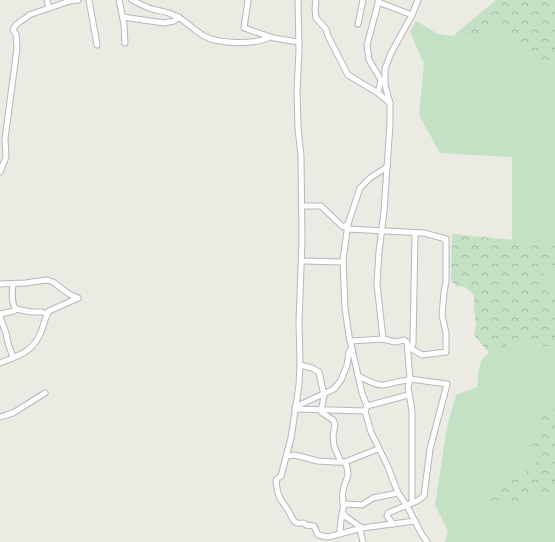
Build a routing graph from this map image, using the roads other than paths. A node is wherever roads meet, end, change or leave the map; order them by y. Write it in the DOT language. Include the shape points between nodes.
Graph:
graph roads {
  1 [pos="47,0"];
  2 [pos="78,0"];
  3 [pos="89,0"];
  4 [pos="119,0"];
  5 [pos="132,0"];
  6 [pos="248,0"];
  7 [pos="298,0"];
  8 [pos="316,0"];
  9 [pos="363,0"];
  10 [pos="418,0"];
  11 [pos="379,1"];
  12 [pos="49,8"];
  13 [pos="412,16"];
  14 [pos="123,17"];
  15 [pos="179,17"];
  16 [pos="358,24"];
  17 [pos="253,32"];
  18 [pos="270,37"];
  19 [pos="256,42"];
  20 [pos="298,42"];
  21 [pos="125,43"];
  22 [pos="97,45"];
  23 [pos="378,93"];
  24 [pos="390,103"];
  25 [pos="387,167"];
  26 [pos="0,172"];
  27 [pos="302,206"];
  28 [pos="348,226"];
  29 [pos="382,230"];
  30 [pos="415,233"];
  31 [pos="302,261"];
  32 [pos="343,262"];
  33 [pos="0,284"];
  34 [pos="13,284"];
  35 [pos="16,309"];
  36 [pos="47,314"];
  37 [pos="0,316"];
  38 [pos="383,339"];
  39 [pos="350,341"];
  40 [pos="409,347"];
  41 [pos="352,348"];
  42 [pos="13,357"];
  43 [pos="0,363"];
  44 [pos="300,365"];
  45 [pos="358,376"];
  46 [pos="410,379"];
  47 [pos="45,393"];
  48 [pos="324,394"];
  49 [pos="408,395"];
  50 [pos="295,408"];
  51 [pos="366,408"];
  52 [pos="321,410"];
  53 [pos="0,417"];
  54 [pos="378,449"];
  55 [pos="287,456"];
  56 [pos="343,462"];
  57 [pos="398,493"];
  58 [pos="412,503"];
  59 [pos="343,505"];
  60 [pos="407,506"];
  61 [pos="343,513"];
  62 [pos="414,521"];
  63 [pos="393,524"];
  64 [pos="361,529"];
  65 [pos="340,534"];
  66 [pos="362,542"];
  67 [pos="426,542"];
  1 -- 12 [label="street"];
  2 -- 12 [label="street"];
  3 -- 22 [label="street"];
  4 -- 14 [label="street"];
  5 -- 15 [label="street"];
  6 -- 17 [label="street" via="244,27"];
  7 -- 20 [label="street"];
  8 -- 23 [label="street" via="316,18 326,29 348,75"];
  9 -- 16 [label="street"];
  10 -- 13 [label="street"];
  11 -- 13 [label="street"];
  11 -- 23 [label="street" via="367,44 369,60 381,80"];
  12 -- 26 [label="street" via="20,20 12,30 16,34 18,48 5,139 6,157"];
  13 -- 24 [label="street" via="385,69 385,84"];
  14 -- 15 [label="street" via="164,23"];
  14 -- 21 [label="street"];
  15 -- 19 [label="street" via="205,37 214,40 233,43"];
  17 -- 18 [label="street"];
  17 -- 19 [label="street" via="257,37"];
  18 -- 19 [label="street"];
  18 -- 20 [label="street"];
  20 -- 27 [label="street" via="297,91"];
  23 -- 24 [label="street"];
  24 -- 25 [label="street"];
  25 -- 28 [label="street" via="360,188"];
  25 -- 29 [label="street"];
  27 -- 28 [label="street" via="321,206 343,227"];
  27 -- 31 [label="street"];
  28 -- 29 [label="street"];
  28 -- 32 [label="street"];
  29 -- 30 [label="street"];
  29 -- 38 [label="street" via="377,284"];
  30 -- 40 [label="street" via="413,344"];
  30 -- 40 [label="street" via="446,239 446,281 442,315 446,333 446,352 422,354"];
  31 -- 32 [label="street"];
  31 -- 44 [label="street"];
  32 -- 39 [label="street"];
  33 -- 34 [label="street"];
  34 -- 35 [label="street" via="12,299"];
  34 -- 36 [label="street" via="47,280 78,298 51,309"];
  35 -- 36 [label="street"];
  35 -- 37 [label="street"];
  36 -- 42 [label="street" via="36,343 22,354"];
  37 -- 42 [label="street"];
  38 -- 39 [label="street"];
  38 -- 40 [label="street" via="395,342 404,340"];
  39 -- 41 [label="street"];
  40 -- 46 [label="street"];
  41 -- 45 [label="street"];
  41 -- 48 [label="street" via="341,380 334,389"];
  42 -- 43 [label="street"];
  44 -- 48 [label="street" via="319,372"];
  44 -- 50 [label="street"];
  45 -- 46 [label="street" via="384,385"];
  45 -- 51 [label="street"];
  46 -- 49 [label="street"];
  46 -- 58 [label="street" via="447,384 430,449 424,496"];
  47 -- 53 [label="street" via="13,413"];
  48 -- 50 [label="street"];
  48 -- 52 [label="street"];
  49 -- 51 [label="street"];
  49 -- 58 [label="street" via="412,412"];
  50 -- 52 [label="street"];
  50 -- 55 [label="street"];
  51 -- 52 [label="street"];
  51 -- 54 [label="street"];
  52 -- 56 [label="street" via="333,420 334,446"];
  54 -- 56 [label="street"];
  54 -- 57 [label="street"];
  55 -- 56 [label="street"];
  55 -- 65 [label="street" via="281,476 276,480 277,492 294,522 314,526 319,535 328,537"];
  56 -- 59 [label="street" via="348,469 343,490"];
  57 -- 59 [label="street" via="373,498 362,505"];
  57 -- 60 [label="street"];
  58 -- 60 [label="street"];
  59 -- 61 [label="street"];
  60 -- 62 [label="street"];
  60 -- 63 [label="street" via="388,513 387,516"];
  61 -- 64 [label="street"];
  61 -- 65 [label="street"];
  62 -- 63 [label="street"];
  62 -- 67 [label="street"];
  63 -- 64 [label="street"];
  64 -- 65 [label="street"];
  64 -- 66 [label="street"];
}
